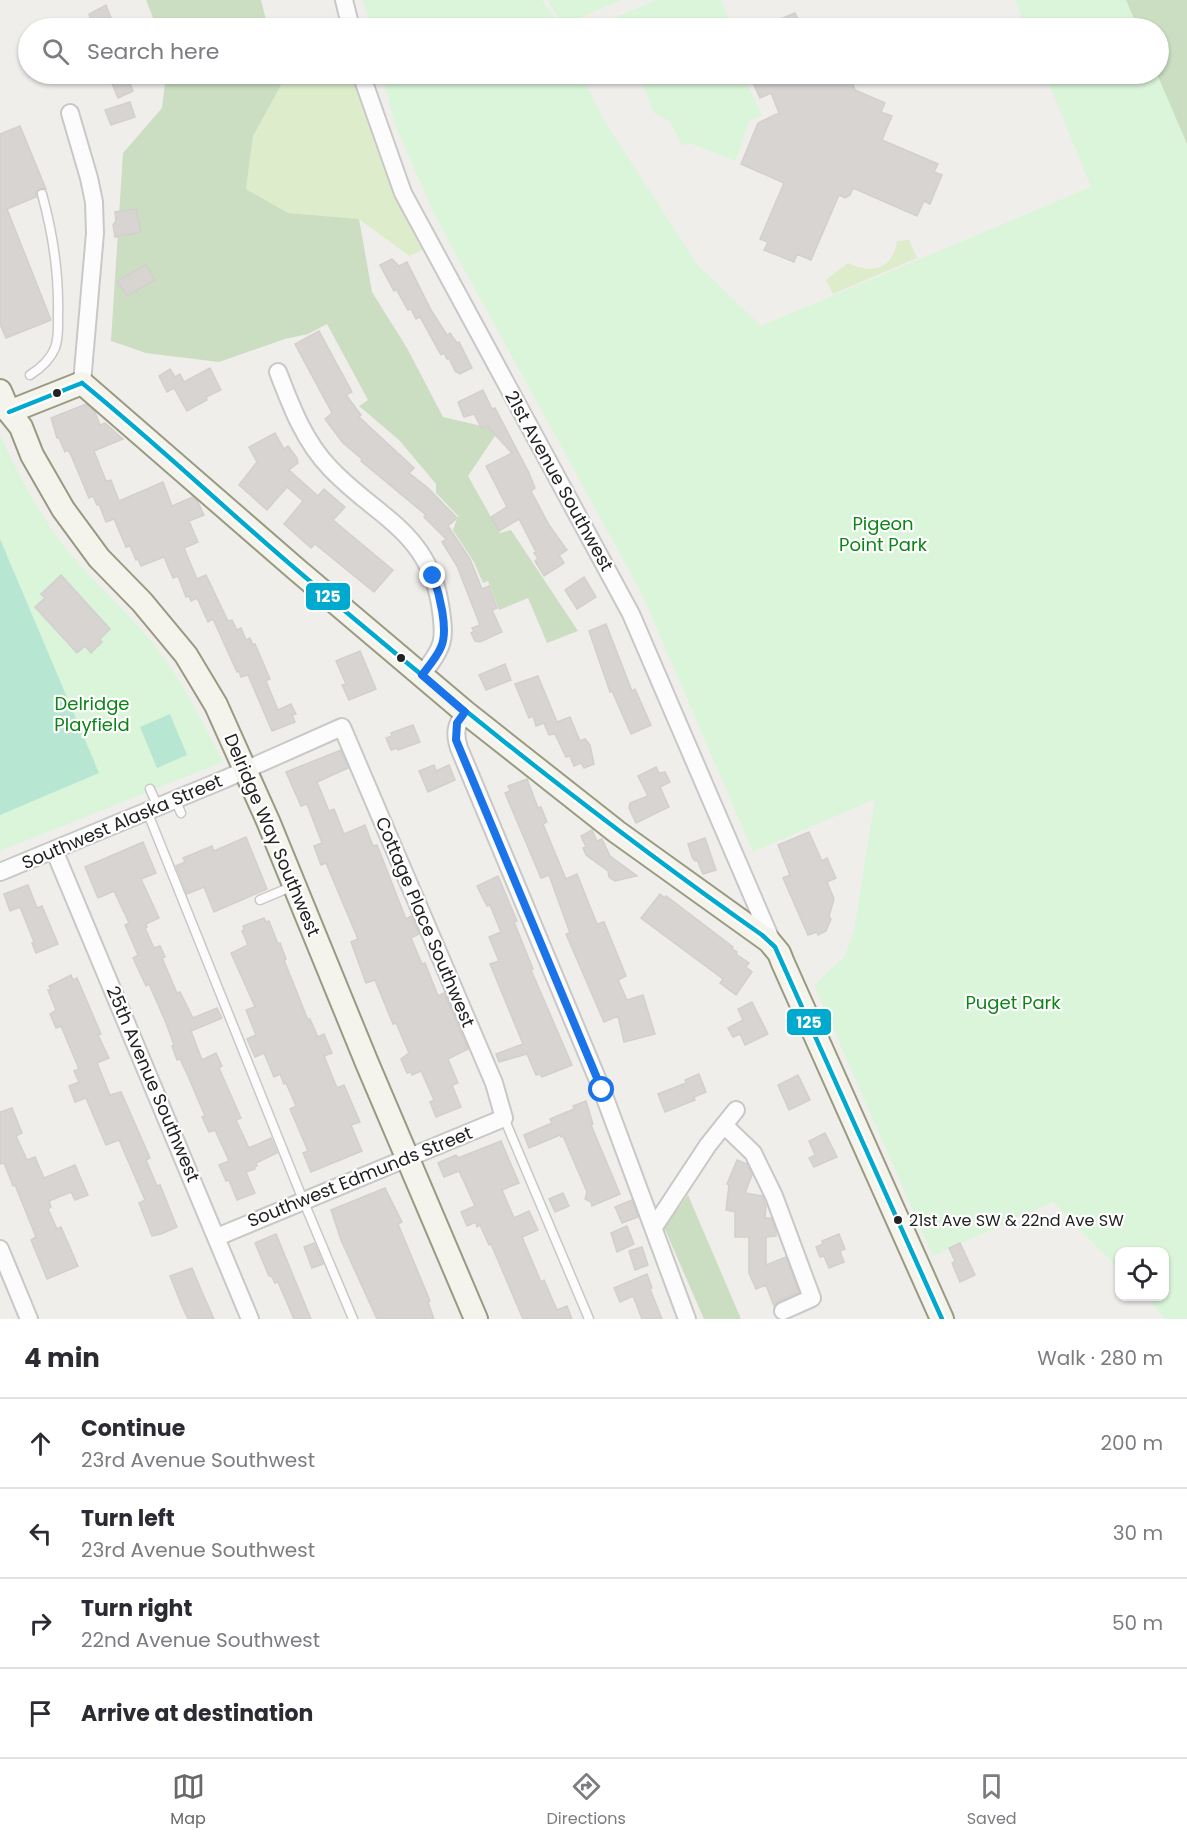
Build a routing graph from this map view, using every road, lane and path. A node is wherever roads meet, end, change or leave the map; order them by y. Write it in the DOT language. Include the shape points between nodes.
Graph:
graph roads {
  1 [pos="344,0"];
  2 [pos="348,18"];
  3 [pos="365,84"];
  4 [pos="70,113"];
  5 [pos="42,194"];
  6 [pos="278,372"];
  7 [pos="30,375"];
  8 [pos="82,383"];
  9 [pos="0,391"];
  10 [pos="9,412"];
  11 [pos="422,675"];
  12 [pos="465,712"];
  13 [pos="342,727"];
  14 [pos="246,769"];
  15 [pos="150,789"];
  16 [pos="152,809"];
  17 [pos="54,850"];
  18 [pos="0,872"];
  19 [pos="295,885"];
  20 [pos="753,892"];
  21 [pos="260,900"];
  22 [pos="741,921"];
  23 [pos="775,947"];
  24 [pos="736,1110"];
  25 [pos="504,1118"];
  26 [pos="724,1125"];
  27 [pos="408,1157"];
  28 [pos="303,1200"];
  29 [pos="654,1227"];
  30 [pos="217,1237"];
  31 [pos="0,1249"];
  32 [pos="783,1311"];
  33 [pos="29,1319"];
  34 [pos="250,1319"];
  35 [pos="353,1319"];
  36 [pos="476,1319"];
  37 [pos="589,1319"];
  38 [pos="687,1319"];
  39 [pos="942,1319"];
  1 -- 2 [label="street"];
  3 -- 20 [label="street, 21st Avenue Southwest" via="403,193 631,614"];
  4 -- 8 [label="street" via="94,202 95,233"];
  5 -- 7 [label="lane" via="57,272 58,333 51,356"];
  6 -- 11 [label="street" via="297,420 330,468 402,531 429,565 437,588 444,639"];
  8 -- 10 [label="street"];
  8 -- 11 [label="street"];
  9 -- 10 [label="street, Delridge Way Southwest"];
  10 -- 14 [label="street, Delridge Way Southwest" via="21,427 63,509 99,558 186,655 216,705"];
  11 -- 12 [label="street"];
  12 -- 22 [label="street" via="617,832"];
  12 -- 29 [label="street" via="457,723 456,740 602,1090"];
  13 -- 14 [label="street, Southwest Alaska Street"];
  13 -- 25 [label="street, Cottage Place Southwest" via="494,1083"];
  14 -- 16 [label="street, Southwest Alaska Street" via="178,806"];
  14 -- 19 [label="street, Delridge Way Southwest"];
  15 -- 16 [label="lane"];
  16 -- 17 [label="street, Southwest Alaska Street"];
  16 -- 28 [label="lane"];
  17 -- 18 [label="street, Southwest Alaska Street"];
  17 -- 30 [label="street, 25th Avenue Southwest"];
  19 -- 21 [label="lane"];
  19 -- 27 [label="street, Delridge Way Southwest"];
  20 -- 22 [label="street" via="750,908"];
  20 -- 23 [label="street, 21st Avenue Southwest"];
  22 -- 23 [label="street"];
  23 -- 39 [label="street, 21st Avenue Southwest"];
  24 -- 26 [label="street"];
  25 -- 27 [label="street, Southwest Edmunds Street"];
  25 -- 37 [label="lane"];
  26 -- 29 [label="street"];
  26 -- 32 [label="street" via="753,1153 774,1196 812,1298"];
  27 -- 28 [label="street, Southwest Edmunds Street"];
  27 -- 36 [label="street, Delridge Way Southwest"];
  28 -- 30 [label="street, Southwest Edmunds Street"];
  28 -- 35 [label="lane"];
  29 -- 38 [label="street"];
  30 -- 34 [label="street, 25th Avenue Southwest"];
  31 -- 33 [label="street"];
}
